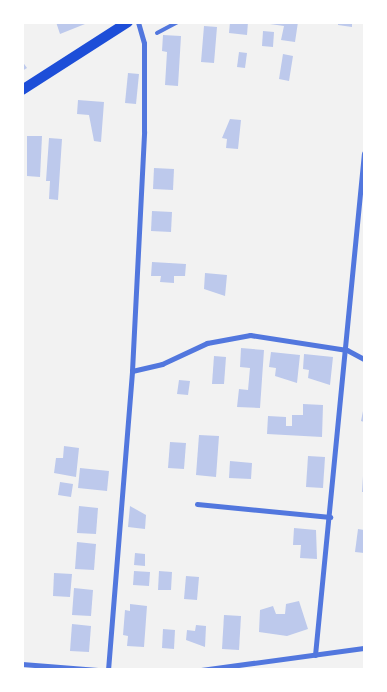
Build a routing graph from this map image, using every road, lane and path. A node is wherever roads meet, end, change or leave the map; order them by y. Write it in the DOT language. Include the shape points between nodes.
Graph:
graph roads {
  1 [pos="128,22"];
  2 [pos="138,22"];
  3 [pos="178,22"];
  4 [pos="157,33"];
  5 [pos="22,90"];
  6 [pos="364,153"];
  7 [pos="347,350"];
  8 [pos="364,358"];
  9 [pos="132,371"];
  10 [pos="197,504"];
  11 [pos="330,516"];
  12 [pos="364,648"];
  13 [pos="315,655"];
  14 [pos="22,664"];
  15 [pos="98,670"];
  16 [pos="108,670"];
  17 [pos="201,670"];
  1 -- 5 [label="main road"];
  2 -- 9 [label="street" via="144,42 144,131"];
  3 -- 4 [label="lane"];
  6 -- 7 [label="street"];
  7 -- 8 [label="street"];
  7 -- 9 [label="street" via="243,336 207,343 162,364"];
  7 -- 11 [label="street"];
  9 -- 16 [label="street"];
  10 -- 11 [label="street"];
  11 -- 13 [label="street"];
  12 -- 13 [label="street"];
  13 -- 17 [label="street"];
  14 -- 15 [label="street"];
}
